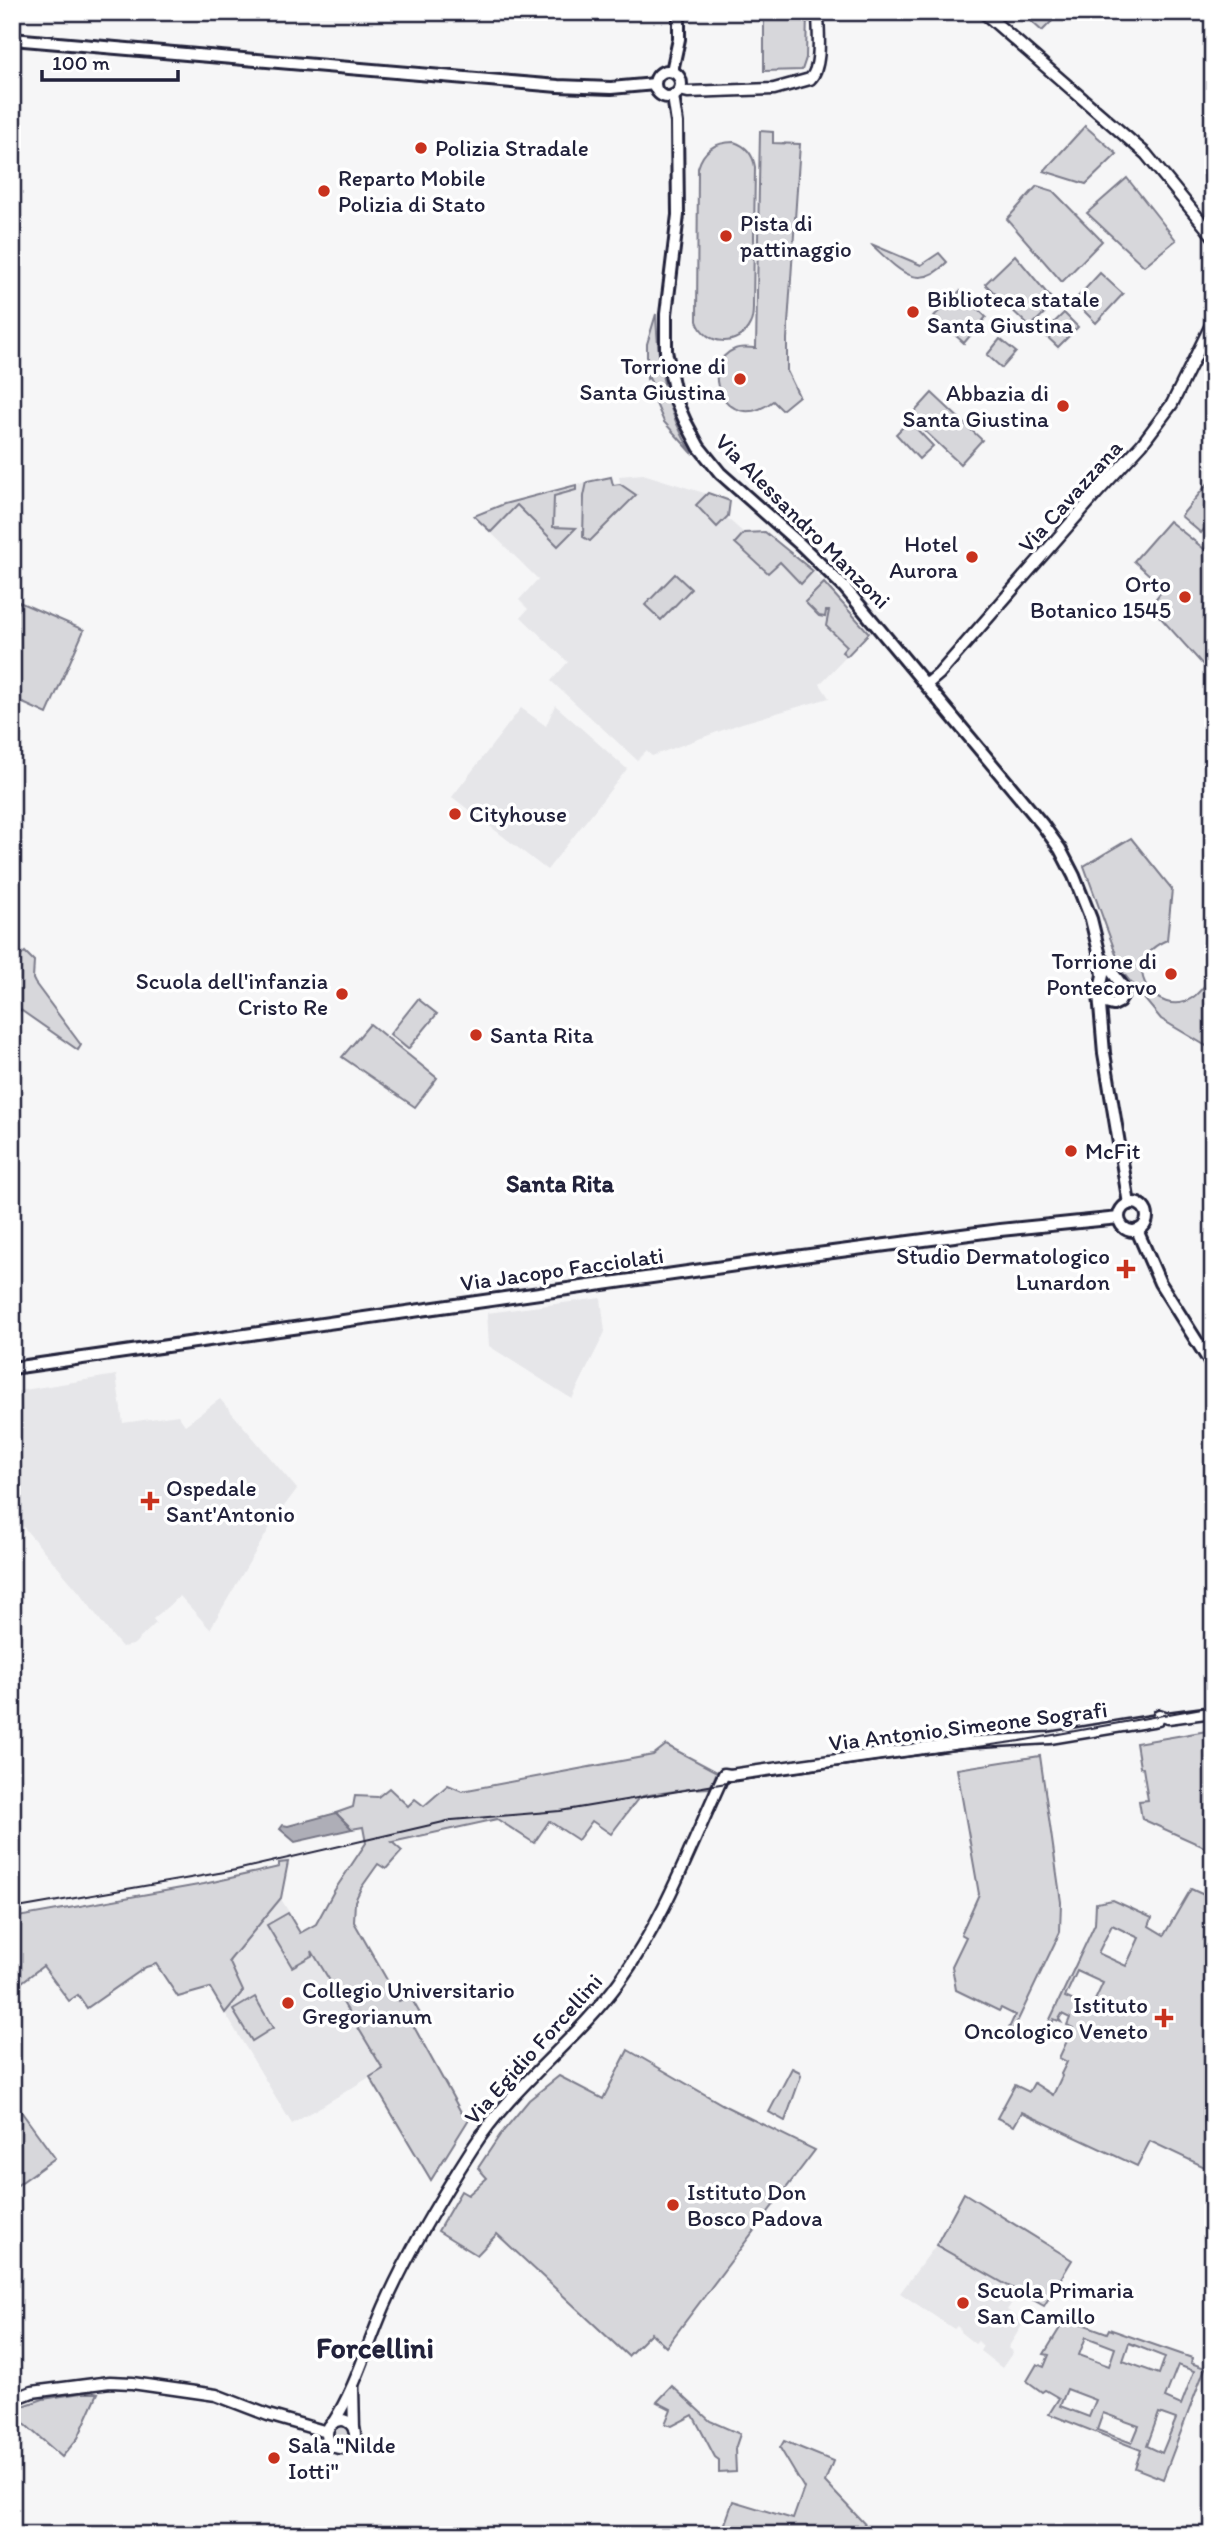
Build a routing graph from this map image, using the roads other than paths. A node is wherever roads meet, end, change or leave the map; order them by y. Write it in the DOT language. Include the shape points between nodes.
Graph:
graph roads {
  1 [pos="679,12"];
  2 [pos="818,12"];
  3 [pos="983,12"];
  4 [pos="12,39"];
  5 [pos="672,71"];
  6 [pos="655,84"];
  7 [pos="676,93"];
  8 [pos="1212,236"];
  9 [pos="1213,321"];
  10 [pos="926,685"];
  11 [pos="1099,952"];
  12 [pos="1119,982"];
  13 [pos="1100,991"];
  14 [pos="1115,1004"];
  15 [pos="1102,1024"];
  16 [pos="1129,1204"];
  17 [pos="1119,1217"];
  18 [pos="1137,1230"];
  19 [pos="1212,1366"];
  20 [pos="12,1368"];
  21 [pos="1213,1712"];
  22 [pos="724,1774"];
  23 [pos="353,2386"];
  24 [pos="12,2400"];
  25 [pos="330,2427"];
  26 [pos="354,2430"];
  1 -- 5 [label="main road"];
  2 -- 7 [label="street" via="817,66 805,81 774,89"];
  3 -- 8 [label="street" via="1146,155"];
  4 -- 6 [label="main road" via="558,86"];
  5 -- 6 [label="main road" via="660,74"];
  5 -- 7 [label="main road" via="680,79"];
  6 -- 7 [label="main road" via="661,95"];
  7 -- 10 [label="main road, Via Alessandro Manzoni" via="678,215 666,351 677,403 710,463 830,573"];
  9 -- 10 [label="street, Via Cavazzana" via="1172,404 1142,444"];
  10 -- 11 [label="main road, Via Alessandro Manzoni" via="1060,849 1083,897"];
  11 -- 12 [label="main road, Via Alessandro Manzoni"];
  11 -- 13 [label="main road, Via Alessandro Manzoni" via="1103,969"];
  12 -- 13 [label="main road" via="1111,980"];
  12 -- 14 [label="main road" via="1123,996"];
  13 -- 14 [label="main road" via="1105,1003"];
  13 -- 15 [label="main road, Via Alessandro Manzoni"];
  14 -- 15 [label="main road"];
  15 -- 16 [label="main road, Via Alessandro Manzoni"];
  16 -- 17 [label="main road"];
  16 -- 18 [label="main road" via="1142,1207 1147,1215 1145,1225"];
  17 -- 18 [label="main road" via="1125,1228"];
  17 -- 20 [label="main road, Via Jacopo Facciolati" via="772,1260"];
  18 -- 19 [label="main road" via="1160,1283"];
  21 -- 22 [label="street, Via Antonio Simeone Sografi" via="1159,1715 1158,1720 1050,1738 960,1743"];
  22 -- 23 [label="street, Via Egidio Forcellini" via="679,1880 627,1970 579,2029 499,2111 460,2169 385,2306"];
  23 -- 25 [label="street, Via Egidio Forcellini"];
  23 -- 26 [label="street, Via Egidio Forcellini"];
  24 -- 25 [label="street" via="32,2392 132,2383 216,2395 268,2416"];
  25 -- 26 [label="street" via="338,2420 348,2422"];
  25 -- 26 [label="street" via="331,2444 341,2448 353,2441"];
}
